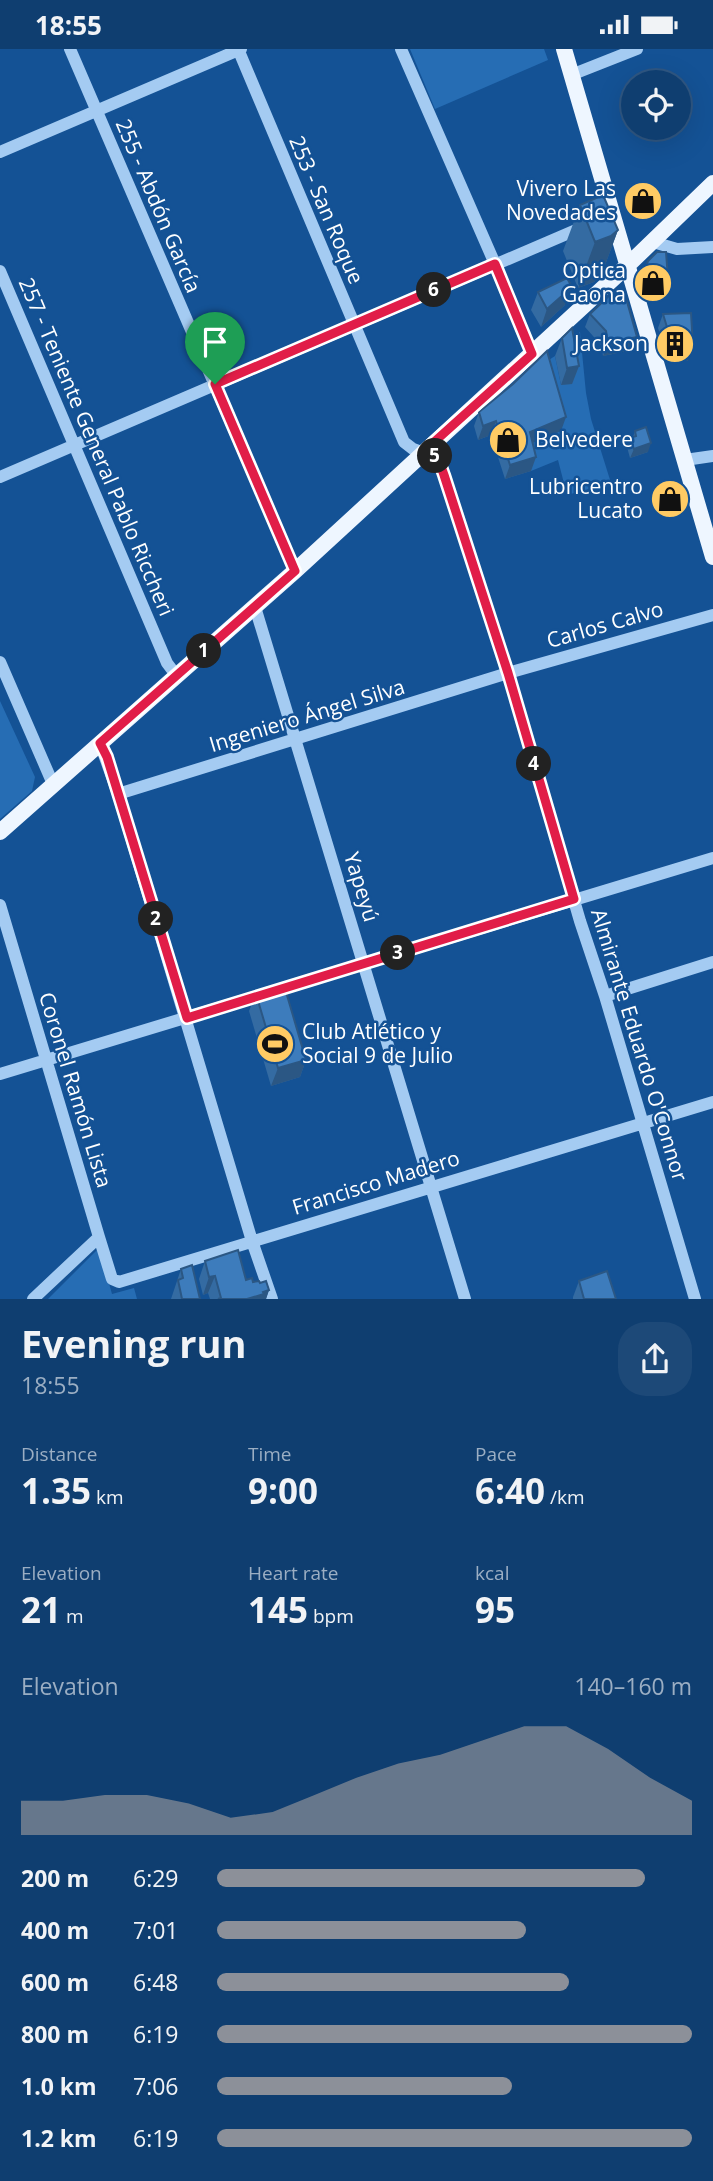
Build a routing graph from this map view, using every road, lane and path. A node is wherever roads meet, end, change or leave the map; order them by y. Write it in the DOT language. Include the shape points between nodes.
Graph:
graph roads {
  1 [pos="70,49"];
  2 [pos="239,49"];
  3 [pos="401,49"];
  4 [pos="564,49"];
  5 [pos="637,49"];
  6 [pos="571,75"];
  7 [pos="96,111"];
  8 [pos="0,152"];
  9 [pos="713,183"];
  10 [pos="612,215"];
  11 [pos="653,242"];
  12 [pos="713,247"];
  13 [pos="495,264"];
  14 [pos="628,265"];
  15 [pos="0,271"];
  16 [pos="353,324"];
  17 [pos="532,354"];
  18 [pos="215,384"];
  19 [pos="74,445"];
  20 [pos="423,452"];
  21 [pos="713,456"];
  22 [pos="685,460"];
  23 [pos="0,477"];
  24 [pos="713,557"];
  25 [pos="295,571"];
  26 [pos="255,607"];
  27 [pos="713,615"];
  28 [pos="0,662"];
  29 [pos="508,673"];
  30 [pos="176,675"];
  31 [pos="295,740"];
  32 [pos="100,743"];
  33 [pos="53,784"];
  34 [pos="118,794"];
  35 [pos="0,832"];
  36 [pos="713,858"];
  37 [pos="574,899"];
  38 [pos="0,905"];
  39 [pos="713,962"];
  40 [pos="365,963"];
  41 [pos="605,996"];
  42 [pos="187,1018"];
  43 [pos="47,1061"];
  44 [pos="0,1074"];
  45 [pos="712,1106"];
  46 [pos="644,1124"];
  47 [pos="431,1187"];
  48 [pos="99,1237"];
  49 [pos="252,1241"];
  50 [pos="119,1282"];
  51 [pos="33,1299"];
  52 [pos="272,1299"];
  53 [pos="465,1299"];
  54 [pos="695,1299"];
  1 -- 7 [label="street, 255 - Abdón García"];
  2 -- 7 [label="street"];
  2 -- 16 [label="street, 253 - San Roque"];
  3 -- 13 [label="street"];
  4 -- 6 [label="main road"];
  5 -- 6 [label="street"];
  6 -- 10 [label="main road"];
  7 -- 8 [label="street"];
  7 -- 18 [label="street, 255 - Abdón García"];
  9 -- 11 [label="main road"];
  10 -- 13 [label="street"];
  10 -- 14 [label="main road"];
  11 -- 12 [label="street" via="677,249"];
  11 -- 14 [label="main road"];
  13 -- 16 [label="street"];
  13 -- 17 [label="street"];
  14 -- 17 [label="main road"];
  14 -- 22 [label="main road"];
  15 -- 19 [label="street, 257 - Teniente General Pablo Riccheri"];
  16 -- 18 [label="street"];
  16 -- 20 [label="street, 253 - San Roque" via="404,442"];
  17 -- 20 [label="main road"];
  18 -- 19 [label="street"];
  18 -- 25 [label="street, 255 - Abdón García"];
  19 -- 23 [label="street"];
  19 -- 30 [label="street, 257 - Teniente General Pablo Riccheri"];
  20 -- 25 [label="main road"];
  20 -- 29 [label="street, Almirante Eduardo O'Connor" via="438,458 441,465"];
  21 -- 22 [label="street"];
  22 -- 24 [label="main road"];
  25 -- 26 [label="main road"];
  26 -- 30 [label="main road"];
  26 -- 31 [label="street, Yapeyú"];
  27 -- 29 [label="street, Carlos Calvo"];
  28 -- 33 [label="street"];
  29 -- 31 [label="street, Ingeniero Ángel Silva"];
  29 -- 37 [label="street, Almirante Eduardo O'Connor"];
  30 -- 32 [label="main road"];
  31 -- 34 [label="street, Ingeniero Ángel Silva"];
  31 -- 40 [label="street, Yapeyú"];
  32 -- 33 [label="main road"];
  32 -- 34 [label="street"];
  33 -- 35 [label="main road"];
  34 -- 42 [label="street"];
  36 -- 37 [label="street"];
  37 -- 40 [label="street"];
  37 -- 41 [label="street, Almirante Eduardo O'Connor"];
  38 -- 43 [label="street, Coronel Ramón Lista"];
  39 -- 41 [label="street"];
  40 -- 42 [label="street"];
  40 -- 47 [label="street, Yapeyú"];
  41 -- 46 [label="street, Almirante Eduardo O'Connor"];
  42 -- 43 [label="street"];
  42 -- 49 [label="street"];
  43 -- 44 [label="street"];
  43 -- 48 [label="street, Coronel Ramón Lista"];
  45 -- 46 [label="street, Francisco Madero"];
  46 -- 47 [label="street, Francisco Madero"];
  46 -- 54 [label="street, Almirante Eduardo O'Connor"];
  47 -- 49 [label="street, Francisco Madero"];
  47 -- 53 [label="street, Yapeyú"];
  48 -- 50 [label="street, Coronel Ramón Lista" via="112,1279"];
  48 -- 51 [label="street"];
  49 -- 50 [label="street, Francisco Madero"];
  49 -- 52 [label="street"];
}
